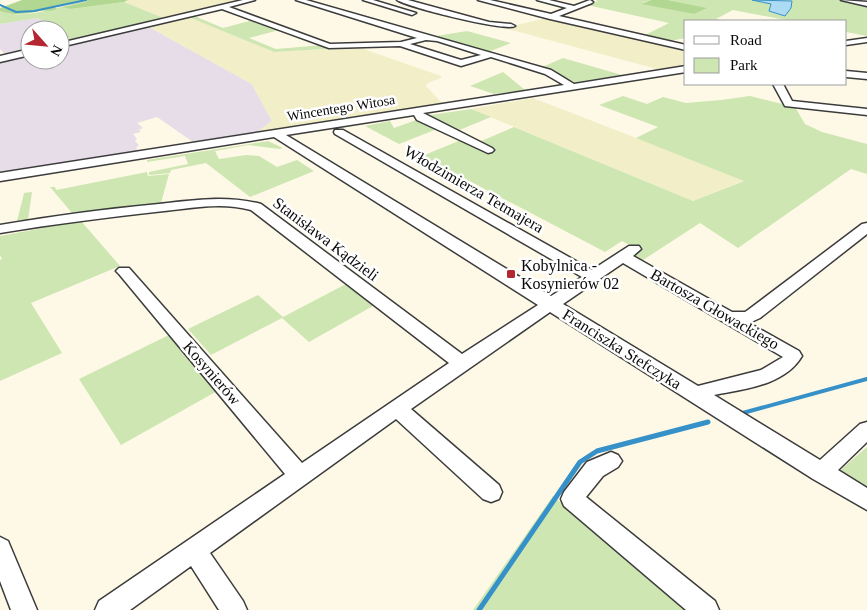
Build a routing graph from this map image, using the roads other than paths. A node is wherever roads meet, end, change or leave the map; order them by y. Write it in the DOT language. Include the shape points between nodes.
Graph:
graph roads {
  1 [pos="252,0"];
  2 [pos="299,0"];
  3 [pos="366,0"];
  4 [pos="400,0"];
  5 [pos="481,0"];
  6 [pos="540,0"];
  7 [pos="567,0"];
  8 [pos="844,0"];
  9 [pos="854,1"];
  10 [pos="867,4"];
  11 [pos="222,7"];
  12 [pos="574,8"];
  13 [pos="424,16"];
  14 [pos="548,16"];
  15 [pos="511,26"];
  16 [pos="474,29"];
  17 [pos="426,38"];
  18 [pos="867,40"];
  19 [pos="70,43"];
  20 [pos="847,43"];
  21 [pos="401,44"];
  22 [pos="684,48"];
  23 [pos="20,54"];
  24 [pos="490,55"];
  25 [pos="0,59"];
  26 [pos="684,69"];
  27 [pos="867,71"];
  28 [pos="847,74"];
  29 [pos="856,75"];
  30 [pos="867,76"];
  31 [pos="779,85"];
  32 [pos="572,87"];
  33 [pos="416,112"];
  34 [pos="867,112"];
  35 [pos="339,132"];
  36 [pos="276,134"];
  37 [pos="488,150"];
  38 [pos="0,177"];
  39 [pos="867,227"];
  40 [pos="0,230"];
  41 [pos="124,271"];
  42 [pos="592,276"];
  43 [pos="550,304"];
  44 [pos="731,318"];
  45 [pos="462,363"];
  46 [pos="699,396"];
  47 [pos="397,408"];
  48 [pos="867,430"];
  49 [pos="611,461"];
  50 [pos="821,472"];
  51 [pos="300,476"];
  52 [pos="491,492"];
  53 [pos="867,500"];
  54 [pos="0,549"];
  55 [pos="194,550"];
  56 [pos="24,610"];
  57 [pos="108,610"];
  58 [pos="234,610"];
  59 [pos="706,610"];
  1 -- 11 [label="street"];
  2 -- 17 [label="street"];
  3 -- 13 [label="street"];
  4 -- 15 [label="street" via="489,24"];
  5 -- 14 [label="street"];
  6 -- 12 [label="street"];
  7 -- 12 [label="street" via="588,3"];
  8 -- 9 [label="street"];
  9 -- 10 [label="street"];
  11 -- 19 [label="street"];
  11 -- 21 [label="street" via="330,46"];
  12 -- 14 [label="street"];
  14 -- 15 [label="street"];
  14 -- 22 [label="street"];
  15 -- 16 [label="street"];
  17 -- 21 [label="street"];
  17 -- 24 [label="street" via="438,38"];
  18 -- 20 [label="street"];
  21 -- 24 [label="street" via="460,64"];
  23 -- 25 [label="street"];
  24 -- 32 [label="street" via="548,72"];
  26 -- 32 [label="street, Wincentego Witosa"];
  27 -- 29 [label="street"];
  28 -- 29 [label="street"];
  29 -- 30 [label="street"];
  31 -- 34 [label="street" via="789,104"];
  32 -- 33 [label="street, Wincentego Witosa"];
  33 -- 36 [label="street, Wincentego Witosa"];
  33 -- 37 [label="street" via="422,118"];
  35 -- 42 [label="street, Włodzimierza Tetmajera"];
  36 -- 38 [label="street, Wincentego Witosa"];
  36 -- 43 [label="street, Franciszka Stefczyka"];
  39 -- 44 [label="street" via="754,314 748,318"];
  40 -- 45 [label="street, Stanisława Kądzieli" via="92,214 219,202 246,204 256,207"];
  41 -- 51 [label="street, Kosynierów"];
  42 -- 43 [label="street, Bartosza Głowackiego"];
  42 -- 44 [label="street, Bartosza Głowackiego" via="628,252"];
  43 -- 45 [label="street"];
  43 -- 46 [label="street, Franciszka Stefczyka"];
  44 -- 46 [label="street, Bartosza Głowackiego" via="787,351 793,356 791,362 776,372 706,390"];
  45 -- 47 [label="street"];
  46 -- 50 [label="street, Franciszka Stefczyka"];
  47 -- 51 [label="street"];
  47 -- 52 [label="street"];
  48 -- 50 [label="street"];
  49 -- 59 [label="street" via="595,469 572,499"];
  50 -- 53 [label="street, Franciszka Stefczyka"];
  51 -- 55 [label="street"];
  54 -- 56 [label="street"];
  55 -- 57 [label="street"];
  55 -- 58 [label="street"];
}
